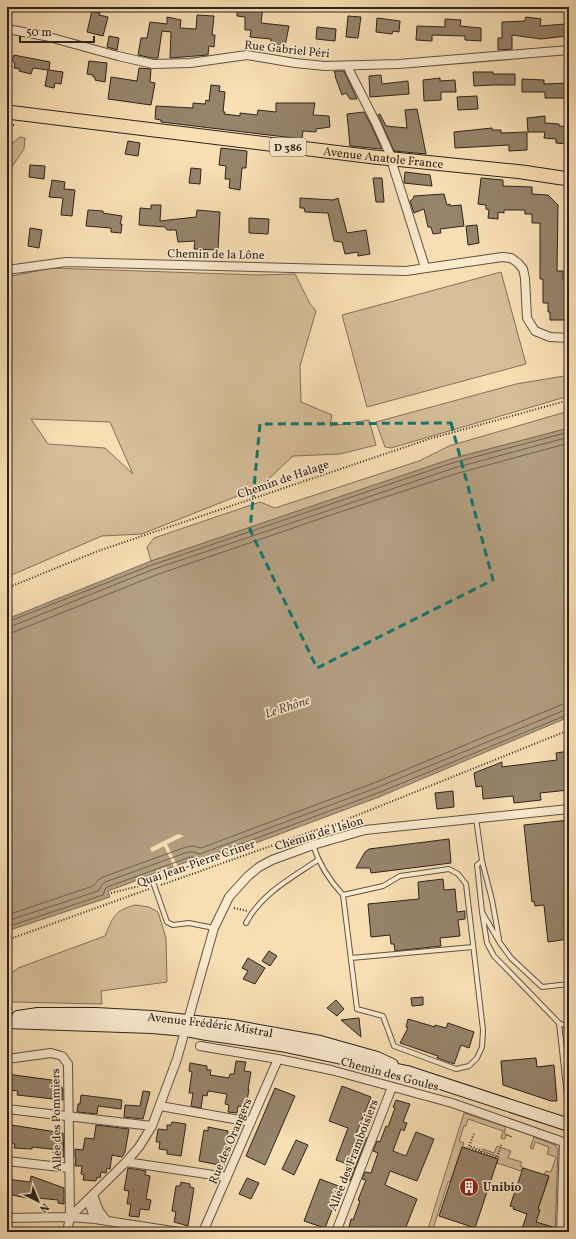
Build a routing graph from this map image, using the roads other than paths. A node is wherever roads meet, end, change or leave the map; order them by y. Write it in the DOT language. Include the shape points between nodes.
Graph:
graph roads {
  1 [pos="7,29"];
  2 [pos="569,50"];
  3 [pos="348,66"];
  4 [pos="7,112"];
  5 [pos="392,158"];
  6 [pos="569,179"];
  7 [pos="569,217"];
  8 [pos="568,238"];
  9 [pos="569,263"];
  10 [pos="426,268"];
  11 [pos="7,270"];
  12 [pos="569,338"];
  13 [pos="569,809"];
  14 [pos="476,818"];
  15 [pos="313,845"];
  16 [pos="318,860"];
  17 [pos="482,861"];
  18 [pos="152,882"];
  19 [pos="344,894"];
  20 [pos="482,912"];
  21 [pos="246,924"];
  22 [pos="214,928"];
  23 [pos="500,944"];
  24 [pos="473,947"];
  25 [pos="351,958"];
  26 [pos="569,984"];
  27 [pos="7,1021"];
  28 [pos="559,1023"];
  29 [pos="187,1025"];
  30 [pos="569,1027"];
  31 [pos="200,1046"];
  32 [pos="7,1059"];
  33 [pos="278,1059"];
  34 [pos="392,1087"];
  35 [pos="569,1103"];
  36 [pos="160,1106"];
  37 [pos="7,1109"];
  38 [pos="68,1117"];
  39 [pos="251,1122"];
  40 [pos="569,1125"];
  41 [pos="152,1126"];
  42 [pos="566,1143"];
  43 [pos="7,1161"];
  44 [pos="126,1162"];
  45 [pos="69,1168"];
  46 [pos="227,1177"];
  47 [pos="90,1198"];
  48 [pos="70,1217"];
  49 [pos="7,1218"];
  50 [pos="95,1219"];
  51 [pos="107,1221"];
  52 [pos="133,1229"];
  53 [pos="67,1232"];
  54 [pos="179,1232"];
  55 [pos="203,1232"];
  56 [pos="336,1232"];
  57 [pos="561,1232"];
  1 -- 3 [label="street, Rue Gabriel Péri" via="45,36 153,64 190,63 247,55 295,63"];
  2 -- 3 [label="street, Rue Gabriel Péri"];
  3 -- 5 [label="street"];
  4 -- 5 [label="main road, Avenue Anatole France / D 386"];
  5 -- 6 [label="main road, Avenue Anatole France / D 386"];
  5 -- 10 [label="street"];
  7 -- 8 [label="lane"];
  8 -- 9 [label="lane"];
  10 -- 11 [label="street, Chemin de la Lône" via="406,271 66,262"];
  10 -- 12 [label="street, Chemin de la Lône" via="502,257 511,258 523,270 527,318 535,331 550,337"];
  13 -- 14 [label="street, Chemin de l'Islon"];
  14 -- 15 [label="street, Chemin de l'Islon" via="365,830"];
  14 -- 17 [label="lane"];
  15 -- 16 [label="lane"];
  15 -- 22 [label="street, Chemin de l'Islon" via="259,867 229,897"];
  16 -- 19 [label="lane" via="334,885"];
  16 -- 21 [label="lane" via="278,887 252,912"];
  17 -- 20 [label="lane" via="477,865"];
  17 -- 23 [label="lane"];
  18 -- 22 [label="lane" via="166,922 173,925 189,923"];
  19 -- 24 [label="lane" via="383,886 400,876 448,869 458,874 466,884"];
  19 -- 25 [label="lane"];
  20 -- 23 [label="lane"];
  20 -- 28 [label="lane" via="487,943 494,956"];
  22 -- 29 [label="street, Chemin de l'Islon"];
  23 -- 26 [label="lane" via="542,987"];
  24 -- 25 [label="lane"];
  24 -- 25 [label="lane" via="484,1030 482,1047 477,1058 469,1066 456,1069 394,1046 383,1016 357,1009"];
  27 -- 29 [label="main road, Avenue Frédéric Mistral" via="152,1027"];
  28 -- 30 [label="lane"];
  28 -- 35 [label="lane" via="566,1096"];
  29 -- 36 [label="street, Chemin de l'Islon"];
  29 -- 40 [label="main road, Avenue Frédéric Mistral" via="207,1034 281,1045 407,1072"];
  31 -- 33 [label="street, Chemin des Goules"];
  32 -- 38 [label="street, Allée des Pommiers" via="51,1053 62,1056 68,1064"];
  33 -- 34 [label="street, Chemin des Goules"];
  33 -- 39 [label="street, Rue des Orangers"];
  34 -- 42 [label="street, Chemin des Goules" via="452,1103"];
  34 -- 56 [label="street, Allée des Framboisiers"];
  36 -- 39 [label="street"];
  36 -- 41 [label="street, Chemin de l'Islon"];
  37 -- 38 [label="street"];
  38 -- 41 [label="street"];
  38 -- 45 [label="street, Allée des Pommiers"];
  39 -- 46 [label="street, Rue des Orangers"];
  41 -- 44 [label="street, Chemin de l'Islon"];
  42 -- 57 [label="street"];
  43 -- 45 [label="street"];
  44 -- 46 [label="street"];
  44 -- 47 [label="street, Chemin de l'Islon"];
  45 -- 48 [label="street, Allée des Pommiers"];
  46 -- 55 [label="street, Rue des Orangers"];
  47 -- 48 [label="street, Chemin de l'Islon"];
  47 -- 50 [label="street"];
  47 -- 51 [label="street"];
  48 -- 49 [label="street"];
  48 -- 50 [label="street"];
  48 -- 53 [label="street, Allée des Pommiers"];
  50 -- 51 [label="street"];
  51 -- 52 [label="street"];
  52 -- 54 [label="street"];
}
